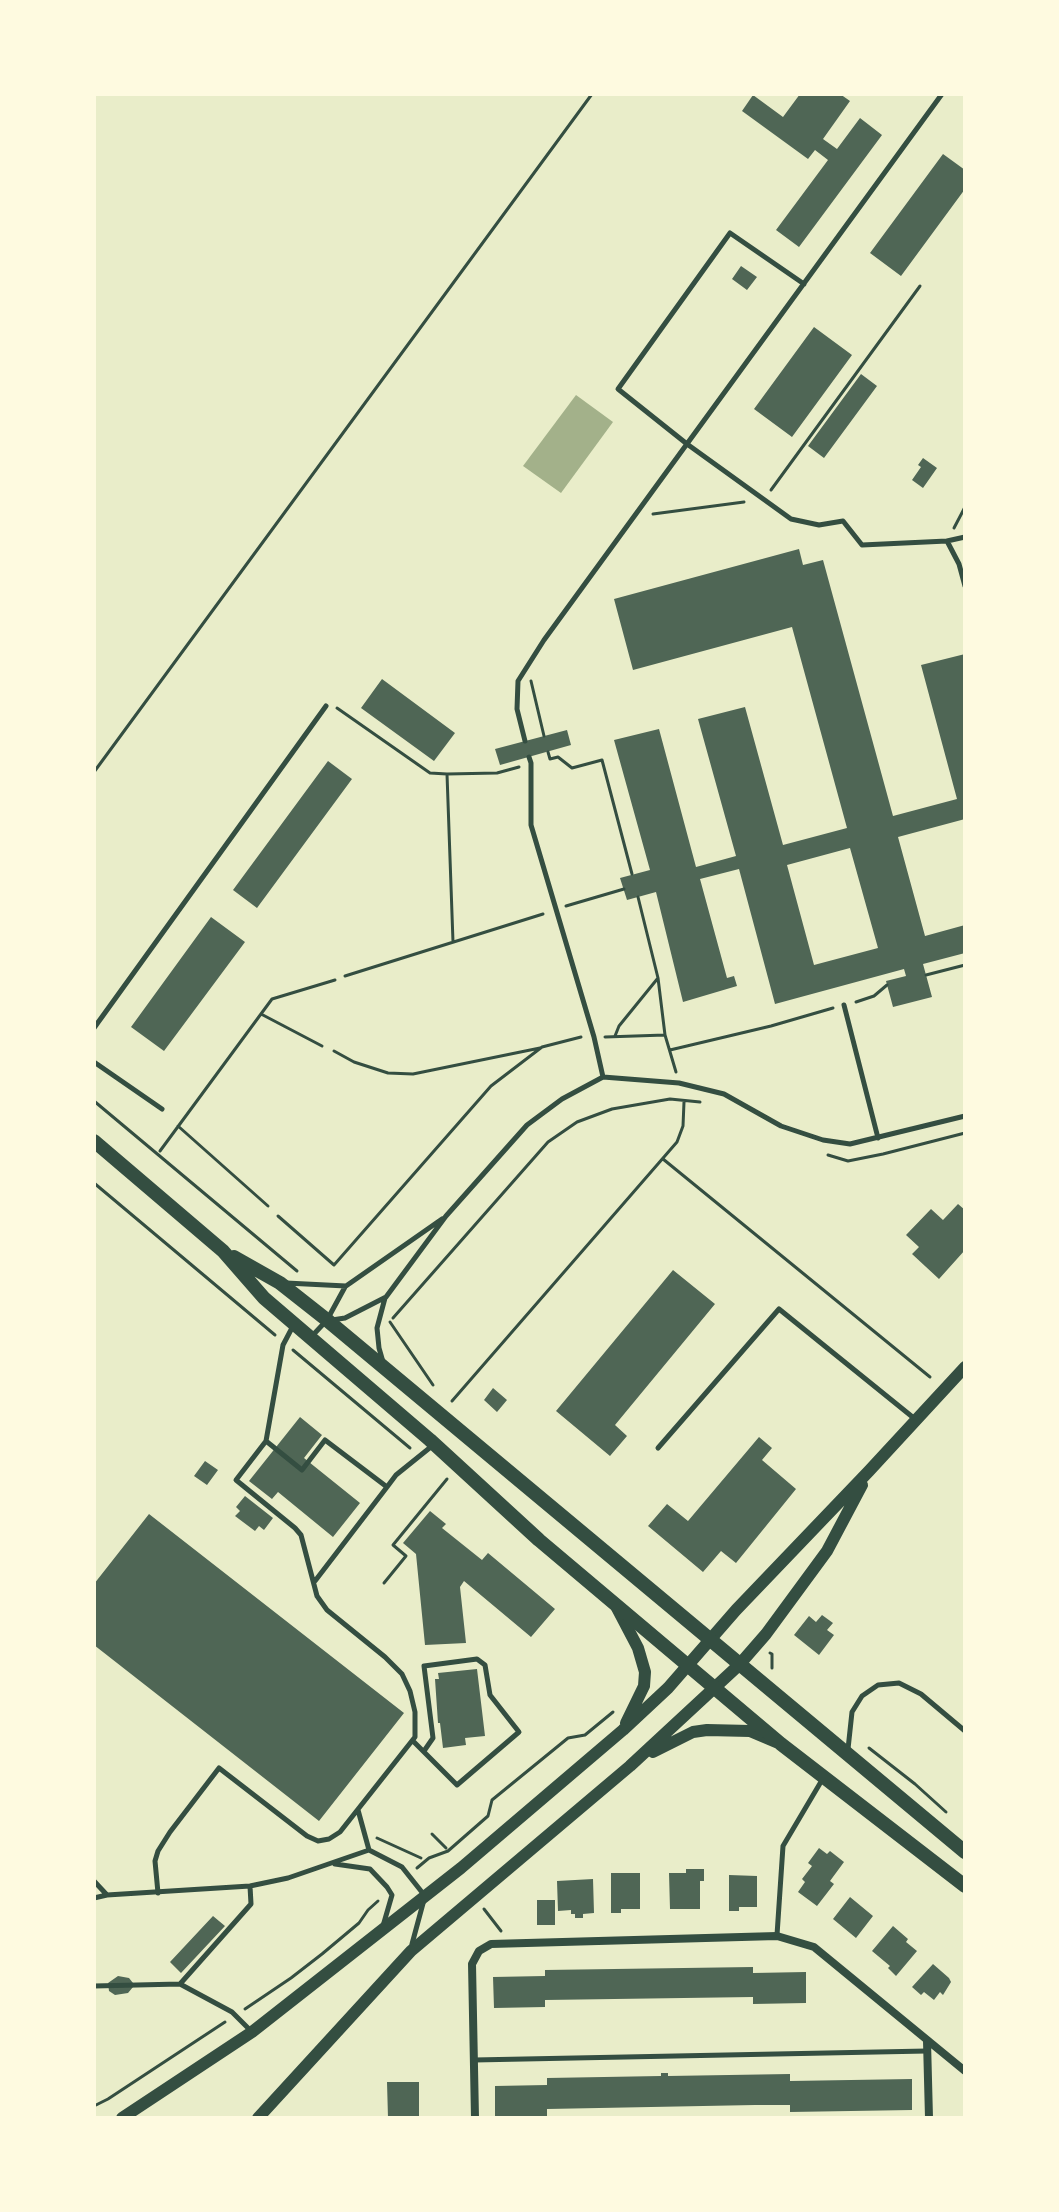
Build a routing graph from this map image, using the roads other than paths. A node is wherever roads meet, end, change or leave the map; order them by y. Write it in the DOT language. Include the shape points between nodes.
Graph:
graph roads {
  1 [pos="942,94"];
  2 [pos="804,284"];
  3 [pos="687,444"];
  4 [pos="965,537"];
  5 [pos="947,541"];
  6 [pos="965,586"];
  7 [pos="326,706"];
  8 [pos="525,741"];
  9 [pos="530,760"];
  10 [pos="844,1005"];
  11 [pos="94,1028"];
  12 [pos="94,1062"];
  13 [pos="603,1077"];
  14 [pos="162,1109"];
  15 [pos="965,1116"];
  16 [pos="878,1138"];
  17 [pos="94,1141"];
  18 [pos="446,1216"];
  19 [pos="223,1251"];
  20 [pos="280,1283"];
  21 [pos="346,1286"];
  22 [pos="386,1297"];
  23 [pos="327,1320"];
  24 [pos="294,1325"];
  25 [pos="310,1339"];
  26 [pos="965,1367"];
  27 [pos="386,1370"];
  28 [pos="916,1419"];
  29 [pos="266,1441"];
  30 [pos="435,1444"];
  31 [pos="658,1448"];
  32 [pos="869,1471"];
  33 [pos="387,1487"];
  34 [pos="315,1582"];
  35 [pos="615,1605"];
  36 [pos="709,1639"];
  37 [pos="739,1665"];
  38 [pos="688,1666"];
  39 [pos="715,1688"];
  40 [pos="623,1730"];
  41 [pos="965,1731"];
  42 [pos="413,1741"];
  43 [pos="781,1744"];
  44 [pos="424,1751"];
  45 [pos="848,1754"];
  46 [pos="630,1766"];
  47 [pos="824,1777"];
  48 [pos="358,1810"];
  49 [pos="961,1845"];
  50 [pos="369,1850"];
  51 [pos="330,1863"];
  52 [pos="94,1881"];
  53 [pos="250,1886"];
  54 [pos="965,1886"];
  55 [pos="158,1893"];
  56 [pos="107,1895"];
  57 [pos="425,1896"];
  58 [pos="94,1898"];
  59 [pos="382,1929"];
  60 [pos="777,1936"];
  61 [pos="411,1951"];
  62 [pos="180,1984"];
  63 [pos="94,1986"];
  64 [pos="252,2032"];
  65 [pos="927,2041"];
  66 [pos="927,2051"];
  67 [pos="474,2060"];
  68 [pos="965,2071"];
  69 [pos="122,2118"];
  70 [pos="258,2118"];
  71 [pos="475,2118"];
  72 [pos="929,2118"];
  1 -- 2 [label="lane"];
  2 -- 3 [label="lane"];
  2 -- 3 [label="lane" via="730,233 618,389"];
  3 -- 5 [label="lane" via="791,519 819,525 843,521 862,545"];
  3 -- 8 [label="lane" via="518,681 517,709"];
  4 -- 5 [label="lane"];
  5 -- 6 [label="lane"];
  7 -- 11 [label="lane"];
  9 -- 13 [label="lane" via="531,825"];
  10 -- 16 [label="lane"];
  12 -- 14 [label="lane"];
  13 -- 16 [label="lane" via="679,1083 724,1094 781,1126 823,1140 850,1144"];
  13 -- 18 [label="lane" via="527,1125"];
  15 -- 16 [label="lane"];
  17 -- 19 [label="main road"];
  18 -- 21 [label="lane"];
  18 -- 22 [label="lane"];
  19 -- 20 [label="main road"];
  19 -- 24 [label="main road"];
  20 -- 21 [label="lane"];
  20 -- 23 [label="main road"];
  21 -- 23 [label="lane"];
  22 -- 23 [label="lane" via="345,1318"];
  22 -- 27 [label="lane" via="377,1328"];
  23 -- 25 [label="lane"];
  23 -- 27 [label="main road"];
  24 -- 25 [label="main road"];
  24 -- 29 [label="lane" via="283,1345"];
  25 -- 30 [label="main road"];
  26 -- 28 [label="street"];
  27 -- 36 [label="main road"];
  28 -- 31 [label="lane" via="779,1309"];
  28 -- 32 [label="street"];
  29 -- 33 [label="lane" via="302,1470 325,1440"];
  29 -- 34 [label="lane" via="236,1480 301,1535"];
  30 -- 33 [label="lane"];
  30 -- 35 [label="main road"];
  32 -- 36 [label="street"];
  32 -- 37 [label="street" via="827,1551"];
  33 -- 34 [label="lane"];
  34 -- 42 [label="lane" via="327,1610 402,1674 415,1712"];
  35 -- 38 [label="main road"];
  35 -- 40 [label="street" via="645,1672 644,1686"];
  36 -- 37 [label="main road"];
  36 -- 38 [label="street"];
  37 -- 39 [label="street"];
  37 -- 45 [label="main road"];
  38 -- 39 [label="main road"];
  38 -- 40 [label="street"];
  39 -- 43 [label="main road"];
  39 -- 46 [label="street"];
  40 -- 57 [label="street"];
  41 -- 45 [label="lane" via="921,1694 899,1683 878,1685 852,1712"];
  42 -- 44 [label="lane"];
  42 -- 48 [label="lane"];
  43 -- 46 [label="street" via="750,1731 693,1732"];
  43 -- 47 [label="main road"];
  44 -- 44 [label="lane" via="457,1785 519,1732 490,1695 485,1665 477,1659 424,1666 433,1738"];
  45 -- 49 [label="main road"];
  46 -- 61 [label="street"];
  47 -- 54 [label="main road"];
  47 -- 60 [label="lane" via="783,1846"];
  48 -- 50 [label="lane"];
  48 -- 55 [label="lane" via="334,1837 318,1841 219,1768 158,1851"];
  50 -- 51 [label="lane"];
  50 -- 57 [label="lane" via="402,1867"];
  51 -- 53 [label="lane"];
  51 -- 59 [label="lane" via="370,1869 387,1887 392,1895"];
  52 -- 56 [label="lane"];
  53 -- 55 [label="lane"];
  53 -- 62 [label="lane" via="251,1904"];
  55 -- 56 [label="lane"];
  56 -- 58 [label="lane"];
  57 -- 59 [label="street"];
  57 -- 61 [label="lane"];
  59 -- 64 [label="street"];
  60 -- 65 [label="street" via="814,1947"];
  60 -- 67 [label="street" via="491,1944 472,1964"];
  61 -- 70 [label="street"];
  62 -- 63 [label="lane"];
  62 -- 64 [label="lane" via="232,2012"];
  64 -- 69 [label="street"];
  65 -- 66 [label="street"];
  65 -- 68 [label="street"];
  66 -- 67 [label="lane"];
  66 -- 72 [label="street"];
  67 -- 71 [label="street"];
}
